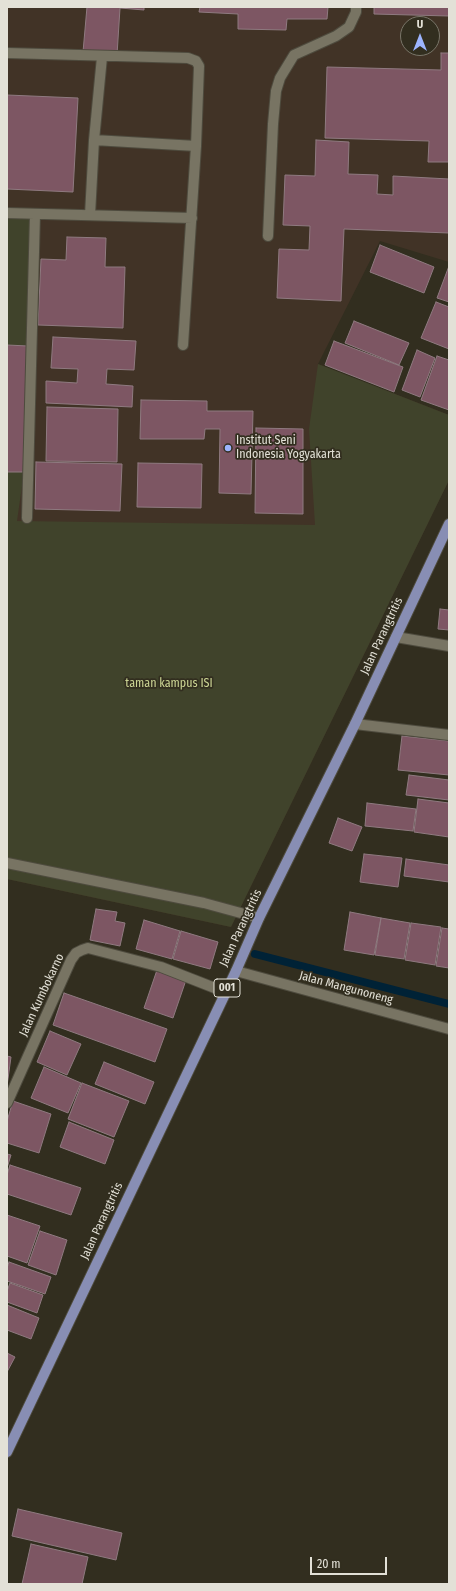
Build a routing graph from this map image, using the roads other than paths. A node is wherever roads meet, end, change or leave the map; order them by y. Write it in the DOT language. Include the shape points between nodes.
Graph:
graph roads {
  1 [pos="356,7"];
  2 [pos="7,54"];
  3 [pos="102,57"];
  4 [pos="94,140"];
  5 [pos="196,146"];
  6 [pos="7,213"];
  7 [pos="35,214"];
  8 [pos="90,215"];
  9 [pos="192,218"];
  10 [pos="268,236"];
  11 [pos="183,345"];
  12 [pos="27,518"];
  13 [pos="449,524"];
  14 [pos="396,637"];
  15 [pos="449,646"];
  16 [pos="354,724"];
  17 [pos="449,735"];
  18 [pos="7,863"];
  19 [pos="259,918"];
  20 [pos="236,971"];
  21 [pos="225,992"];
  22 [pos="449,1029"];
  23 [pos="7,1103"];
  24 [pos="7,1452"];
  1 -- 10 [label="street" via="349,28 294,55 280,78 273,124"];
  2 -- 3 [label="street"];
  3 -- 4 [label="street"];
  3 -- 5 [label="street" via="188,58 196,61 199,66"];
  4 -- 5 [label="street"];
  4 -- 8 [label="street"];
  5 -- 9 [label="street"];
  6 -- 7 [label="street"];
  7 -- 8 [label="street"];
  7 -- 12 [label="street"];
  8 -- 9 [label="street"];
  9 -- 11 [label="street"];
  13 -- 14 [label="main road, Jalan Parangtritis / 001"];
  14 -- 15 [label="street"];
  14 -- 16 [label="main road, Jalan Parangtritis / 001"];
  16 -- 17 [label="street"];
  16 -- 19 [label="main road, Jalan Parangtritis / 001"];
  18 -- 19 [label="street" via="204,903"];
  19 -- 20 [label="main road, Jalan Parangtritis / 001"];
  20 -- 21 [label="main road, Jalan Parangtritis / 001"];
  20 -- 22 [label="street, Jalan Mangunoneng"];
  21 -- 23 [label="street, Jalan Kumbokarno" via="161,967 88,948 76,953"];
  21 -- 24 [label="main road, Jalan Parangtritis / 001"];
}
